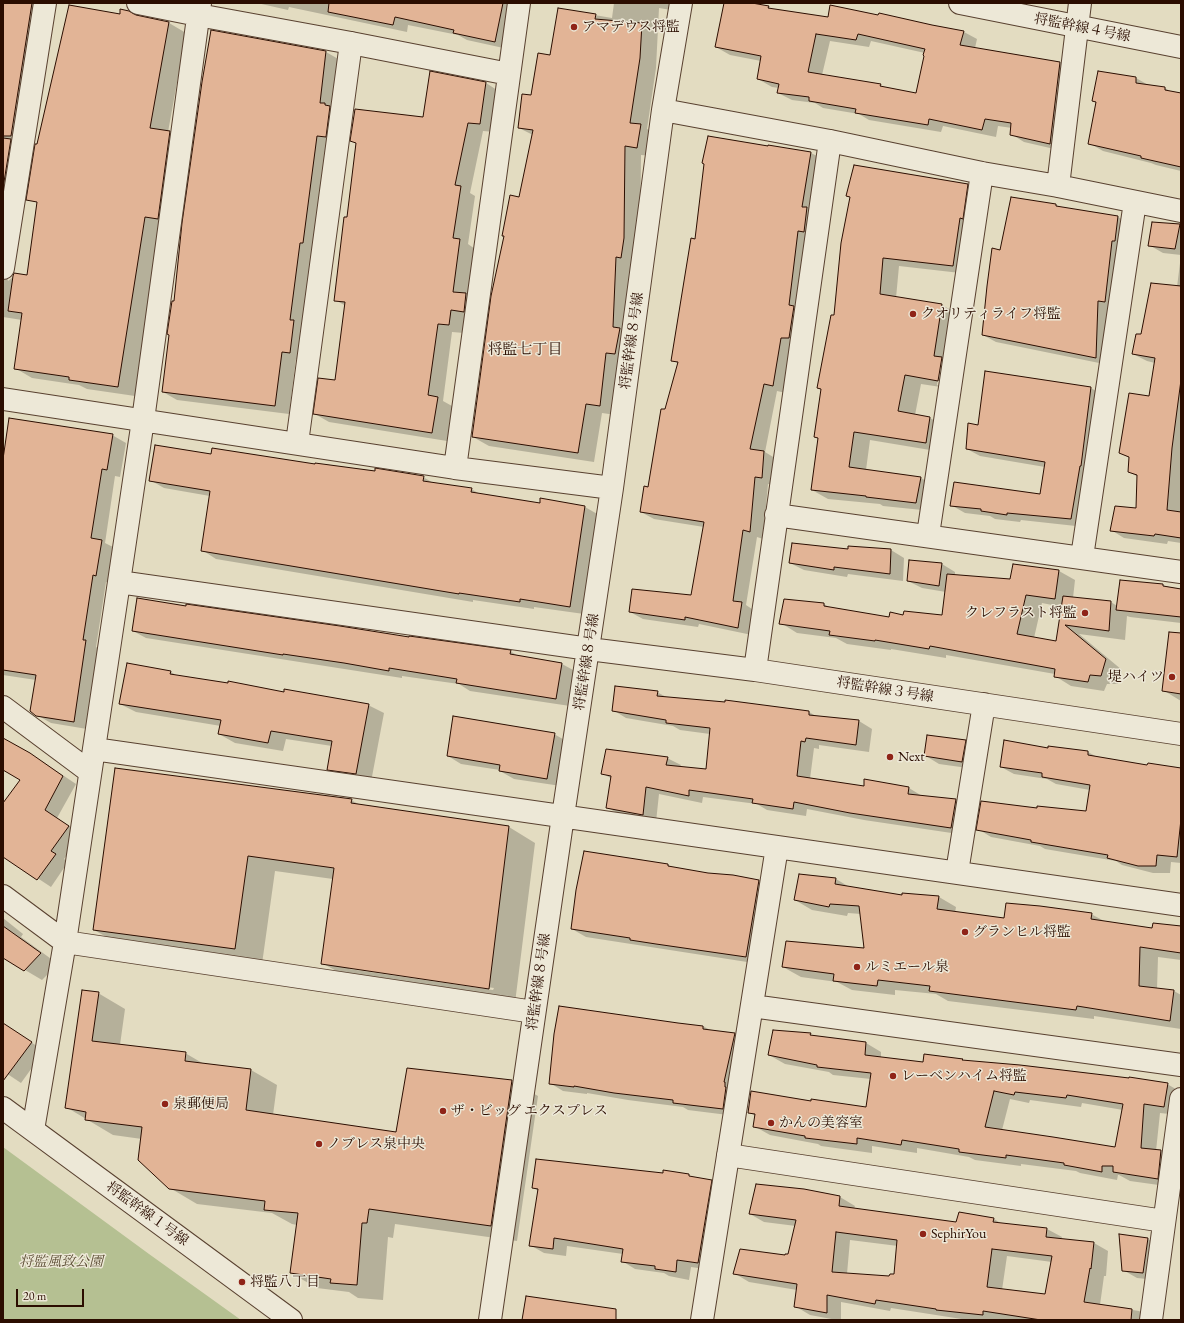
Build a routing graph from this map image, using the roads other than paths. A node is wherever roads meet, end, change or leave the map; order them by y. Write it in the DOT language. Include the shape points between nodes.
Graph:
graph roads {
  1 [pos="45,3"];
  2 [pos="138,3"];
  3 [pos="519,3"];
  4 [pos="681,3"];
  5 [pos="960,3"];
  6 [pos="1080,3"];
  7 [pos="199,9"];
  8 [pos="1077,27"];
  9 [pos="351,42"];
  10 [pos="1181,47"];
  11 [pos="509,74"];
  12 [pos="663,110"];
  13 [pos="830,141"];
  14 [pos="982,173"];
  15 [pos="1058,186"];
  16 [pos="1135,202"];
  17 [pos="1181,211"];
  18 [pos="3,268"];
  19 [pos="3,399"];
  20 [pos="143,420"];
  21 [pos="297,443"];
  22 [pos="455,468"];
  23 [pos="612,488"];
  24 [pos="776,515"];
  25 [pos="928,535"];
  26 [pos="1082,557"];
  27 [pos="1181,572"];
  28 [pos="119,582"];
  29 [pos="589,649"];
  30 [pos="755,670"];
  31 [pos="984,704"];
  32 [pos="3,707"];
  33 [pos="1181,734"];
  34 [pos="94,749"];
  35 [pos="90,772"];
  36 [pos="563,816"];
  37 [pos="777,846"];
  38 [pos="957,872"];
  39 [pos="3,896"];
  40 [pos="1181,905"];
  41 [pos="65,942"];
  42 [pos="752,1006"];
  43 [pos="534,1012"];
  44 [pos="1181,1065"];
  45 [pos="1181,1099"];
  46 [pos="3,1108"];
  47 [pos="33,1130"];
  48 [pos="728,1155"];
  49 [pos="1164,1221"];
  50 [pos="291,1320"];
  51 [pos="490,1320"];
  52 [pos="702,1320"];
  53 [pos="706,1320"];
  54 [pos="1151,1320"];
  1 -- 18 [label="street"];
  2 -- 7 [label="street"];
  3 -- 11 [label="street"];
  4 -- 12 [label="street, 将監幹線８号線"];
  5 -- 8 [label="street, 将監幹線４号線"];
  6 -- 8 [label="street"];
  7 -- 9 [label="street"];
  7 -- 20 [label="street"];
  8 -- 10 [label="street, 将監幹線４号線"];
  8 -- 15 [label="street"];
  9 -- 11 [label="street"];
  9 -- 21 [label="street"];
  11 -- 22 [label="street"];
  12 -- 13 [label="street"];
  12 -- 23 [label="street, 将監幹線８号線"];
  13 -- 14 [label="street"];
  13 -- 24 [label="street"];
  14 -- 15 [label="street"];
  14 -- 25 [label="street"];
  15 -- 16 [label="street"];
  16 -- 17 [label="street"];
  16 -- 26 [label="street"];
  19 -- 20 [label="street"];
  20 -- 21 [label="street"];
  20 -- 28 [label="street"];
  21 -- 22 [label="street"];
  22 -- 23 [label="street"];
  23 -- 29 [label="street, 将監幹線８号線"];
  24 -- 25 [label="street"];
  24 -- 30 [label="street"];
  25 -- 26 [label="street"];
  26 -- 27 [label="street"];
  28 -- 29 [label="street, 将監幹線３号線"];
  28 -- 34 [label="street"];
  29 -- 30 [label="street, 将監幹線３号線"];
  29 -- 36 [label="street, 将監幹線８号線"];
  30 -- 31 [label="street, 将監幹線３号線"];
  31 -- 33 [label="street, 将監幹線３号線"];
  31 -- 38 [label="street"];
  32 -- 35 [label="street"];
  34 -- 35 [label="street"];
  34 -- 36 [label="street"];
  35 -- 41 [label="street"];
  36 -- 37 [label="street"];
  36 -- 43 [label="street, 将監幹線８号線"];
  37 -- 38 [label="street"];
  37 -- 42 [label="street"];
  38 -- 40 [label="street"];
  39 -- 41 [label="street"];
  41 -- 43 [label="street"];
  41 -- 47 [label="street"];
  42 -- 44 [label="street"];
  42 -- 48 [label="street"];
  43 -- 51 [label="street, 将監幹線８号線"];
  45 -- 49 [label="street"];
  46 -- 47 [label="street, 将監幹線１号線"];
  47 -- 50 [label="street, 将監幹線１号線"];
  48 -- 49 [label="street"];
  48 -- 52 [label="street"];
  49 -- 54 [label="street"];
  52 -- 53 [label="street"];
}
